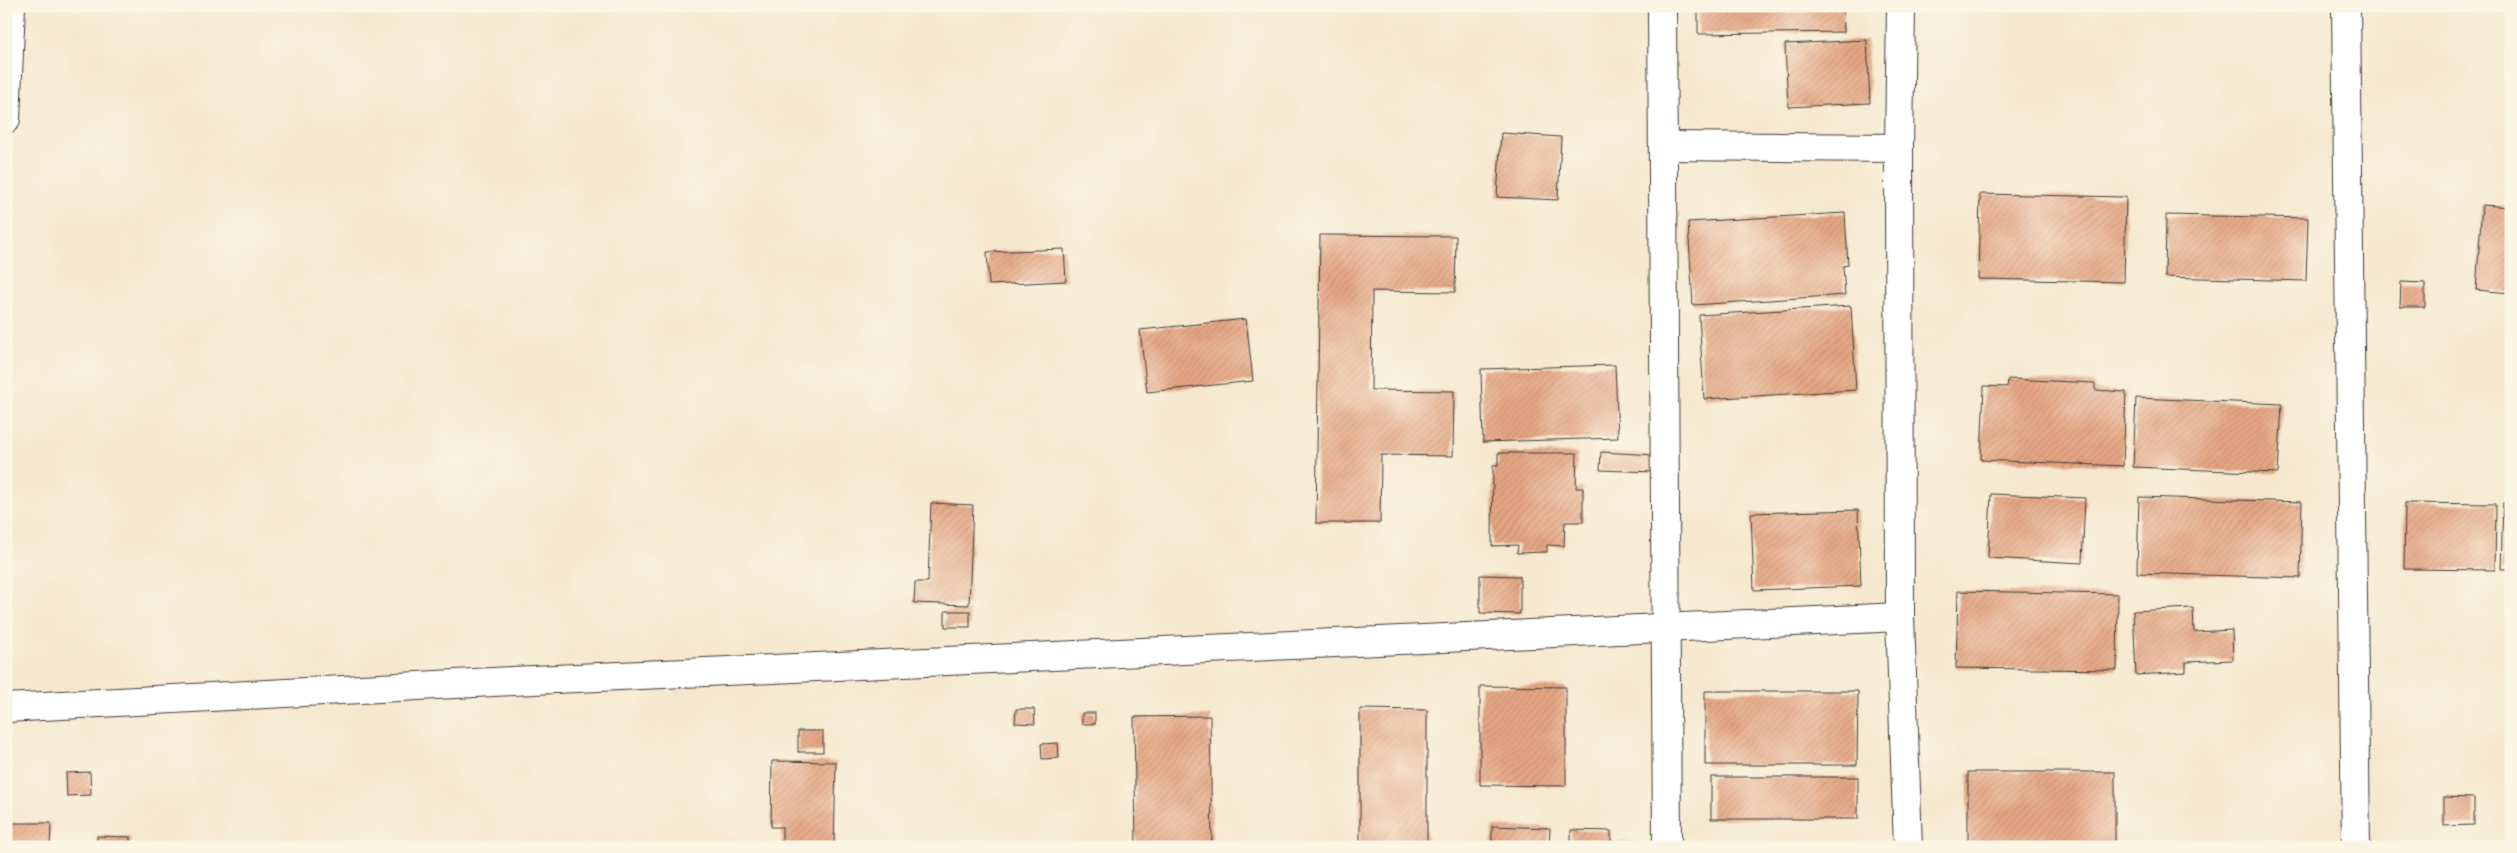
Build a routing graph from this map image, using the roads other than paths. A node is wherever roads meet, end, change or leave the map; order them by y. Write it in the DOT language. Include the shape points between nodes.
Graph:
graph roads {
  1 [pos="11,6"];
  2 [pos="1662,6"];
  3 [pos="1901,6"];
  4 [pos="2346,6"];
  5 [pos="6,119"];
  6 [pos="1662,146"];
  7 [pos="1899,148"];
  8 [pos="1900,617"];
  9 [pos="1666,629"];
  10 [pos="6,708"];
  11 [pos="1667,847"];
  12 [pos="1908,847"];
  13 [pos="2356,847"];
  1 -- 5 [label="street"];
  2 -- 6 [label="street"];
  3 -- 7 [label="street"];
  4 -- 13 [label="street"];
  6 -- 7 [label="street"];
  6 -- 9 [label="street"];
  7 -- 8 [label="street"];
  8 -- 9 [label="street"];
  8 -- 12 [label="street"];
  9 -- 10 [label="street" via="512,681"];
  9 -- 11 [label="street"];
}
